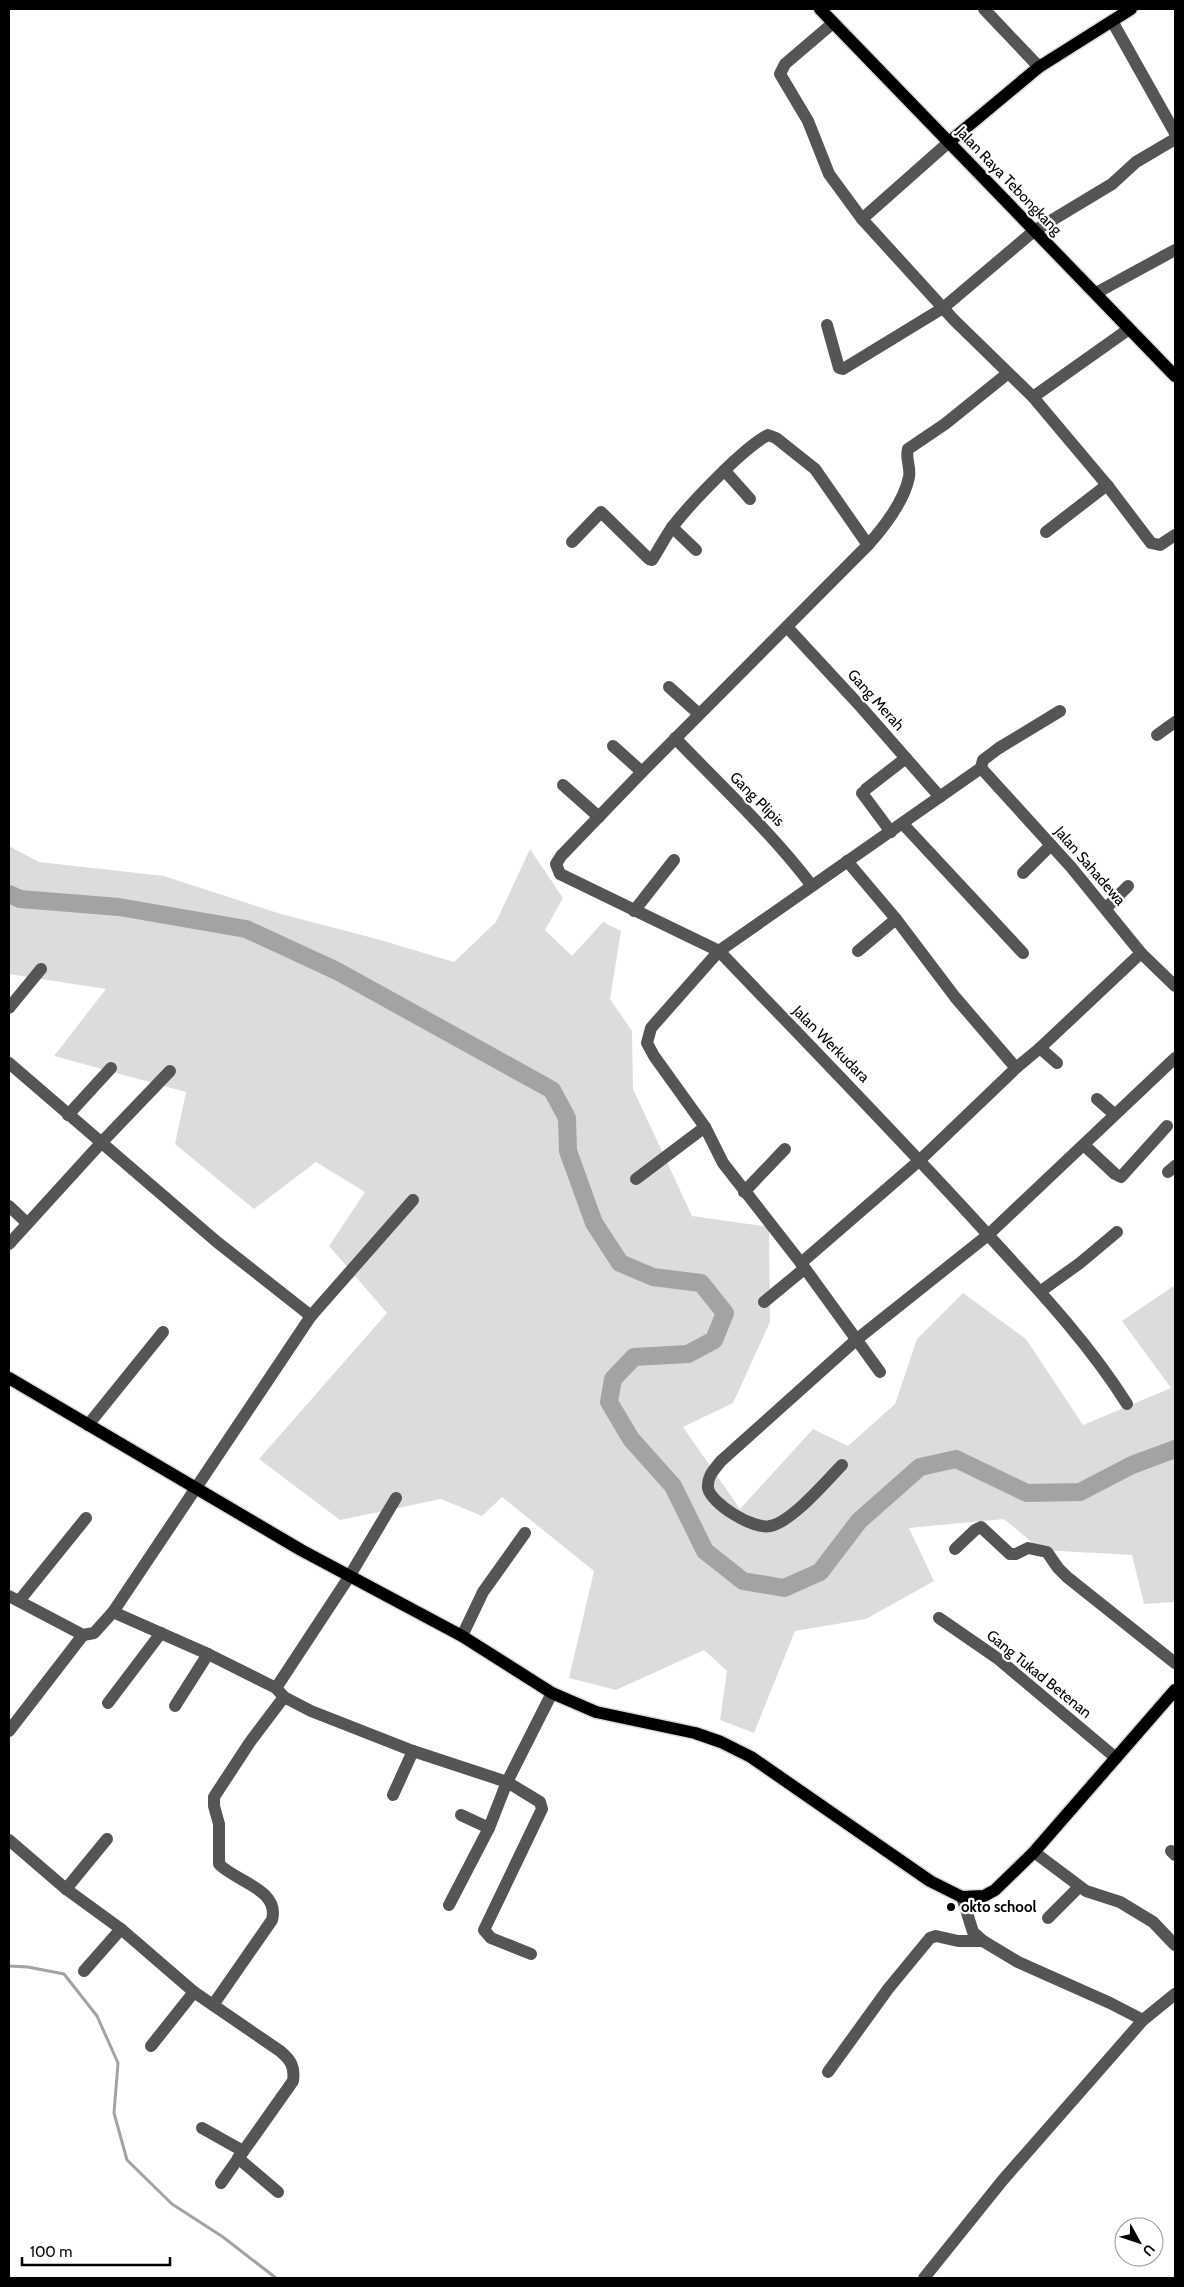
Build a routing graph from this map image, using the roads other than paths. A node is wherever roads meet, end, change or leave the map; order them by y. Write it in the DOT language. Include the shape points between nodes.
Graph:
graph roads {
  1 [pos="821,9"];
  2 [pos="984,9"];
  3 [pos="1132,9"];
  4 [pos="1112,21"];
  5 [pos="833,23"];
  6 [pos="1039,68"];
  7 [pos="1175,133"];
  8 [pos="1175,139"];
  9 [pos="950,142"];
  10 [pos="862,220"];
  11 [pos="1034,231"];
  12 [pos="1175,250"];
  13 [pos="1096,293"];
  14 [pos="943,308"];
  15 [pos="827,325"];
  16 [pos="1129,329"];
  17 [pos="1007,374"];
  18 [pos="1175,376"];
  19 [pos="1033,397"];
  20 [pos="725,471"];
  21 [pos="1107,485"];
  22 [pos="750,499"];
  23 [pos="672,527"];
  24 [pos="1046,532"];
  25 [pos="1175,535"];
  26 [pos="572,542"];
  27 [pos="868,545"];
  28 [pos="696,550"];
  29 [pos="786,627"];
  30 [pos="669,687"];
  31 [pos="1060,711"];
  32 [pos="699,714"];
  33 [pos="1175,722"];
  34 [pos="1157,735"];
  35 [pos="675,738"];
  36 [pos="614,746"];
  37 [pos="906,758"];
  38 [pos="981,768"];
  39 [pos="642,772"];
  40 [pos="563,785"];
  41 [pos="940,797"];
  42 [pos="599,817"];
  43 [pos="903,824"];
  44 [pos="891,832"];
  45 [pos="1051,845"];
  46 [pos="674,860"];
  47 [pos="847,861"];
  48 [pos="1023,873"];
  49 [pos="812,886"];
  50 [pos="1128,886"];
  51 [pos="1106,908"];
  52 [pos="634,911"];
  53 [pos="896,919"];
  54 [pos="858,951"];
  55 [pos="719,952"];
  56 [pos="1023,953"];
  57 [pos="1141,953"];
  58 [pos="41,970"];
  59 [pos="1175,986"];
  60 [pos="9,1008"];
  61 [pos="1040,1048"];
  62 [pos="1175,1058"];
  63 [pos="9,1063"];
  64 [pos="1057,1063"];
  65 [pos="111,1068"];
  66 [pos="1016,1068"];
  67 [pos="170,1071"];
  68 [pos="1097,1098"];
  69 [pos="1114,1114"];
  70 [pos="68,1115"];
  71 [pos="1167,1126"];
  72 [pos="705,1127"];
  73 [pos="100,1143"];
  74 [pos="1084,1145"];
  75 [pos="785,1149"];
  76 [pos="920,1160"];
  77 [pos="636,1179"];
  78 [pos="744,1192"];
  79 [pos="413,1200"];
  80 [pos="9,1206"];
  81 [pos="27,1223"];
  82 [pos="1117,1232"];
  83 [pos="988,1235"];
  84 [pos="9,1244"];
  85 [pos="802,1266"];
  86 [pos="1041,1292"];
  87 [pos="764,1302"];
  88 [pos="311,1316"];
  89 [pos="163,1332"];
  90 [pos="856,1340"];
  91 [pos="880,1372"];
  92 [pos="9,1378"];
  93 [pos="1127,1404"];
  94 [pos="88,1425"];
  95 [pos="842,1465"];
  96 [pos="194,1488"];
  97 [pos="396,1498"];
  98 [pos="86,1518"];
  99 [pos="525,1533"];
  100 [pos="956,1549"];
  101 [pos="349,1577"];
  102 [pos="12,1598"];
  103 [pos="113,1612"];
  104 [pos="939,1618"];
  105 [pos="161,1633"];
  106 [pos="83,1635"];
  107 [pos="462,1636"];
  108 [pos="208,1654"];
  109 [pos="1175,1663"];
  110 [pos="1175,1690"];
  111 [pos="280,1692"];
  112 [pos="552,1693"];
  113 [pos="108,1704"];
  114 [pos="176,1706"];
  115 [pos="10,1728"];
  116 [pos="413,1751"];
  117 [pos="1116,1758"];
  118 [pos="507,1782"];
  119 [pos="394,1795"];
  120 [pos="461,1815"];
  121 [pos="489,1828"];
  122 [pos="107,1839"];
  123 [pos="9,1840"];
  124 [pos="1034,1852"];
  125 [pos="1079,1887"];
  126 [pos="66,1889"];
  127 [pos="969,1897"];
  128 [pos="449,1905"];
  129 [pos="1048,1918"];
  130 [pos="121,1929"];
  131 [pos="983,1942"];
  132 [pos="1175,1944"];
  133 [pos="531,1954"];
  134 [pos="84,1971"];
  135 [pos="194,1992"];
  136 [pos="1175,1994"];
  137 [pos="213,2005"];
  138 [pos="1143,2020"];
  139 [pos="151,2046"];
  140 [pos="828,2072"];
  141 [pos="202,2128"];
  142 [pos="240,2154"];
  143 [pos="221,2183"];
  144 [pos="278,2192"];
  145 [pos="924,2278"];
  1 -- 5 [label="main road, Jalan Raya Tebongkang"];
  2 -- 6 [label="street"];
  3 -- 4 [label="main road"];
  4 -- 6 [label="main road"];
  4 -- 7 [label="street"];
  5 -- 9 [label="main road, Jalan Raya Tebongkang"];
  5 -- 10 [label="street" via="785,64 780,74 808,121 829,174"];
  6 -- 9 [label="main road"];
  8 -- 11 [label="street" via="1136,162 1112,184"];
  9 -- 10 [label="street"];
  9 -- 11 [label="main road, Jalan Raya Tebongkang"];
  10 -- 14 [label="street"];
  11 -- 13 [label="main road, Jalan Raya Tebongkang"];
  11 -- 14 [label="street"];
  12 -- 13 [label="street"];
  13 -- 16 [label="main road, Jalan Raya Tebongkang"];
  14 -- 15 [label="street" via="842,370"];
  14 -- 17 [label="street"];
  16 -- 18 [label="main road, Jalan Raya Tebongkang"];
  16 -- 19 [label="street"];
  17 -- 19 [label="street"];
  17 -- 27 [label="street" via="908,449 910,470 906,487 895,510"];
  19 -- 21 [label="street"];
  20 -- 22 [label="street"];
  20 -- 23 [label="street"];
  20 -- 27 [label="street" via="766,436 776,438 815,468"];
  21 -- 24 [label="street"];
  21 -- 25 [label="street" via="1151,543 1160,544"];
  23 -- 26 [label="street" via="652,560 601,512"];
  23 -- 28 [label="street"];
  27 -- 29 [label="street"];
  29 -- 32 [label="street"];
  29 -- 37 [label="street, Gang Merah"];
  30 -- 32 [label="street"];
  31 -- 38 [label="street" via="991,753 983,760"];
  32 -- 35 [label="street"];
  33 -- 34 [label="street"];
  35 -- 39 [label="street"];
  35 -- 49 [label="street, Gang Plipis" via="751,814"];
  36 -- 39 [label="street"];
  37 -- 41 [label="street, Gang Merah"];
  37 -- 44 [label="street" via="864,791"];
  38 -- 41 [label="street"];
  38 -- 45 [label="street, Jalan Sahadewa"];
  39 -- 42 [label="street"];
  40 -- 42 [label="street"];
  41 -- 43 [label="street"];
  42 -- 52 [label="street" via="561,856 556,868 560,874"];
  43 -- 44 [label="street"];
  43 -- 56 [label="street"];
  44 -- 47 [label="street"];
  45 -- 48 [label="street"];
  45 -- 51 [label="street, Jalan Sahadewa"];
  46 -- 52 [label="street"];
  47 -- 49 [label="street"];
  47 -- 53 [label="street"];
  49 -- 55 [label="street"];
  50 -- 51 [label="street"];
  51 -- 57 [label="street, Jalan Sahadewa"];
  52 -- 55 [label="street"];
  53 -- 54 [label="street"];
  53 -- 66 [label="street" via="955,998"];
  55 -- 72 [label="street" via="651,1028 647,1043"];
  55 -- 76 [label="street, Jalan Werkudara"];
  57 -- 59 [label="street, Jalan Sahadewa"];
  57 -- 61 [label="street"];
  58 -- 60 [label="street"];
  61 -- 64 [label="street"];
  61 -- 66 [label="street"];
  62 -- 69 [label="street"];
  63 -- 70 [label="street"];
  65 -- 70 [label="street"];
  66 -- 76 [label="street"];
  67 -- 73 [label="street"];
  68 -- 69 [label="street"];
  69 -- 74 [label="street"];
  70 -- 73 [label="street"];
  71 -- 74 [label="street" via="1121,1177"];
  72 -- 77 [label="street"];
  72 -- 78 [label="street" via="723,1163"];
  73 -- 81 [label="street"];
  73 -- 88 [label="street"];
  74 -- 83 [label="street"];
  75 -- 78 [label="street"];
  76 -- 83 [label="street, Jalan Werkudara"];
  76 -- 85 [label="street"];
  78 -- 85 [label="street"];
  79 -- 88 [label="street"];
  80 -- 81 [label="street"];
  81 -- 84 [label="street"];
  82 -- 86 [label="street"];
  83 -- 86 [label="street, Jalan Werkudara"];
  83 -- 90 [label="street"];
  85 -- 87 [label="street"];
  85 -- 90 [label="street"];
  86 -- 93 [label="street, Jalan Werkudara" via="1105,1370"];
  88 -- 96 [label="street"];
  89 -- 94 [label="street"];
  90 -- 91 [label="street"];
  90 -- 95 [label="street" via="721,1461 709,1476 708,1489 750,1524 771,1526 801,1506"];
  92 -- 94 [label="main road"];
  94 -- 96 [label="main road"];
  96 -- 101 [label="main road"];
  96 -- 103 [label="street"];
  97 -- 101 [label="street"];
  98 -- 102 [label="street"];
  99 -- 107 [label="street" via="483,1592"];
  100 -- 109 [label="street" via="981,1527 1010,1554 1028,1548 1047,1552 1067,1576"];
  101 -- 107 [label="main road"];
  101 -- 111 [label="street"];
  102 -- 106 [label="street"];
  103 -- 105 [label="street"];
  103 -- 106 [label="street" via="94,1633"];
  104 -- 117 [label="street, Gang Tukad Betenan" via="997,1658"];
  105 -- 108 [label="street"];
  105 -- 113 [label="street"];
  106 -- 115 [label="street"];
  107 -- 112 [label="main road"];
  108 -- 111 [label="street"];
  108 -- 114 [label="street"];
  110 -- 117 [label="main road"];
  111 -- 116 [label="street" via="311,1711"];
  111 -- 137 [label="street" via="214,1796 219,1864 267,1896 274,1912 272,1920"];
  112 -- 118 [label="street"];
  112 -- 127 [label="main road" via="596,1712 695,1733 721,1742 751,1758 930,1881"];
  116 -- 118 [label="street"];
  116 -- 119 [label="street"];
  117 -- 124 [label="main road"];
  118 -- 121 [label="street"];
  118 -- 133 [label="street" via="540,1802 542,1809 484,1930 491,1938"];
  120 -- 121 [label="street"];
  121 -- 128 [label="street"];
  122 -- 126 [label="street"];
  123 -- 126 [label="street"];
  124 -- 125 [label="street"];
  124 -- 127 [label="main road" via="995,1890 984,1896"];
  125 -- 129 [label="street"];
  125 -- 132 [label="street" via="1113,1899 1153,1922"];
  126 -- 130 [label="street"];
  127 -- 131 [label="street" via="968,1920 973,1932"];
  130 -- 134 [label="street"];
  130 -- 135 [label="street"];
  131 -- 138 [label="street" via="1018,1962"];
  131 -- 140 [label="street" via="930,1938 888,1989"];
  135 -- 137 [label="street"];
  135 -- 139 [label="street"];
  136 -- 138 [label="street"];
  137 -- 142 [label="street" via="280,2051 295,2070 293,2081"];
  138 -- 145 [label="street" via="1002,2181"];
  141 -- 142 [label="street"];
  142 -- 143 [label="street"];
  142 -- 144 [label="street"];
}
